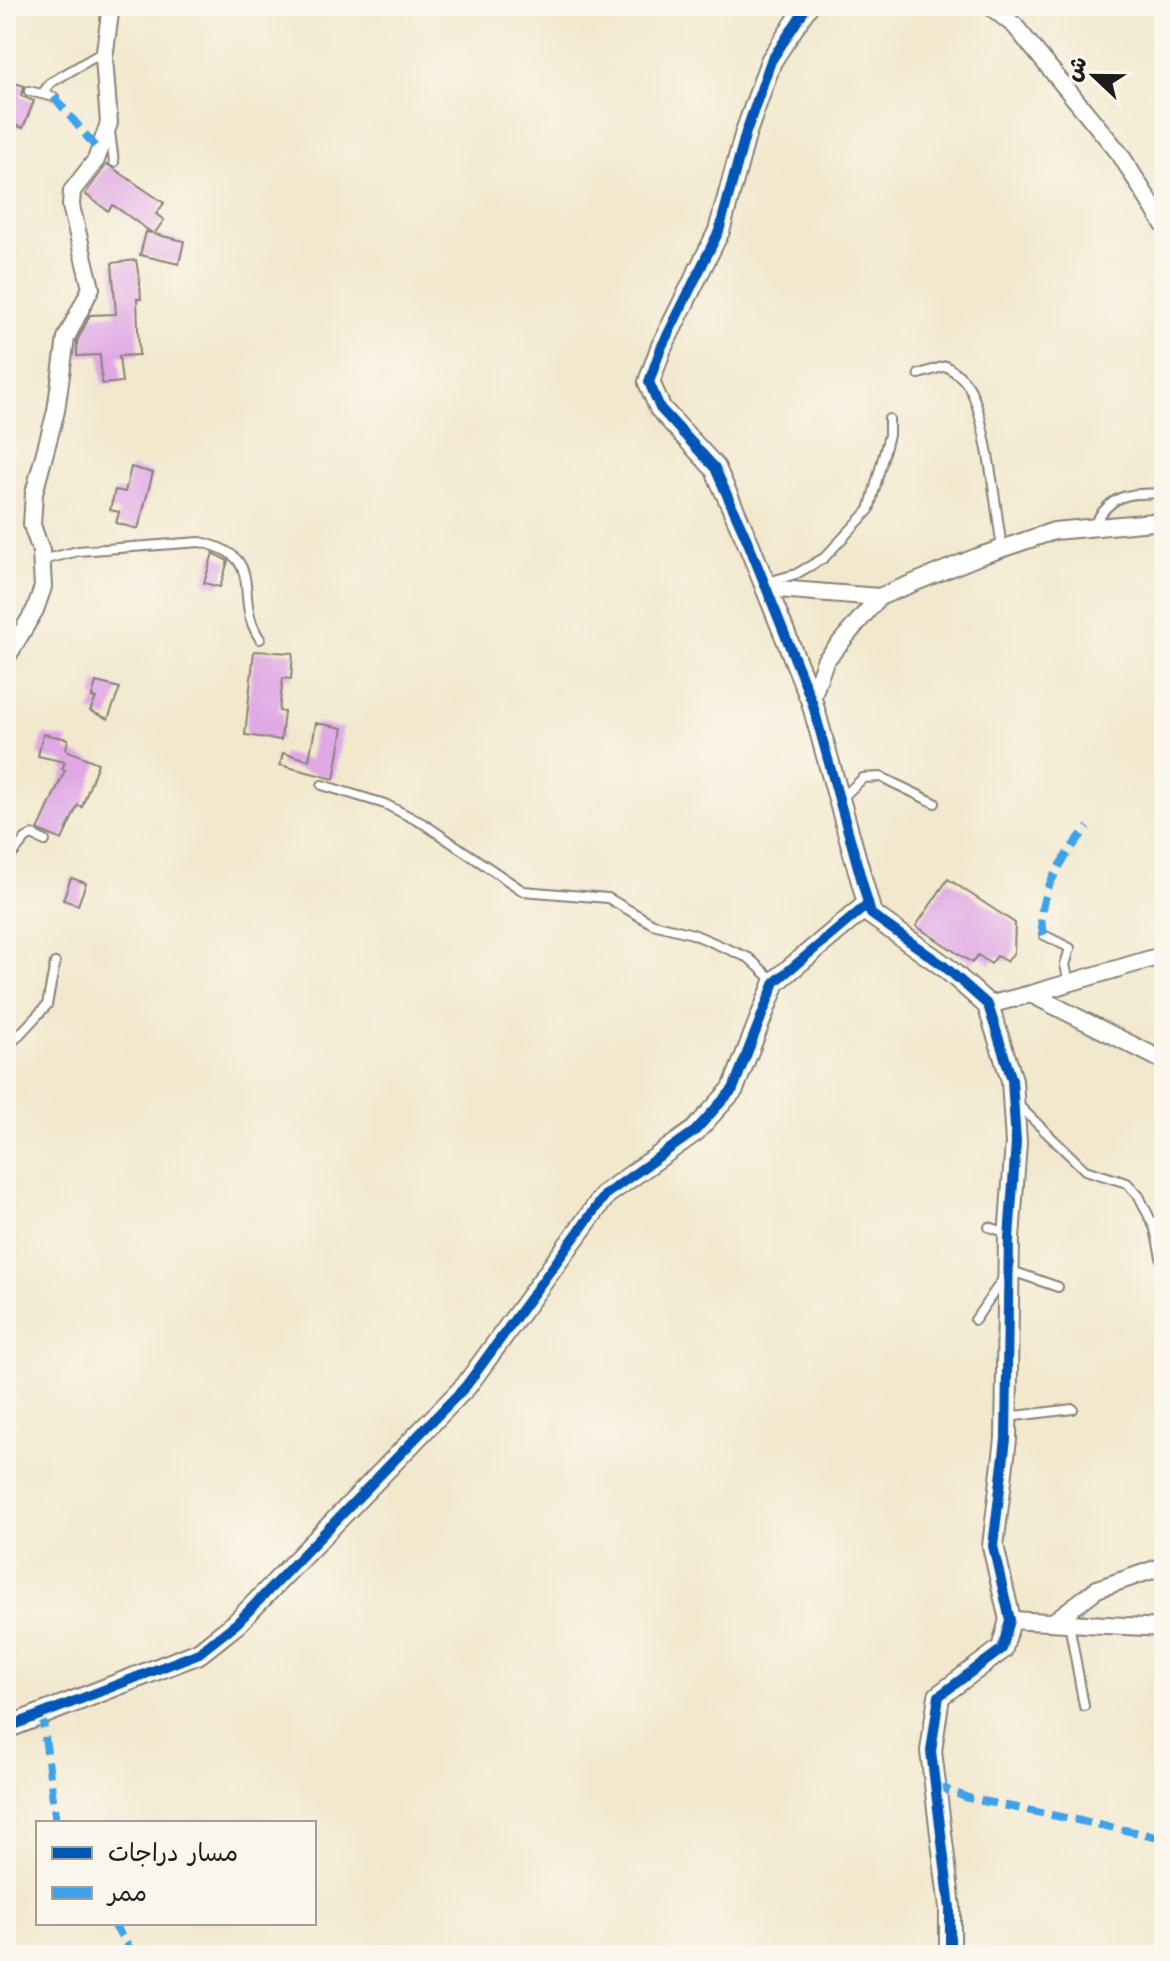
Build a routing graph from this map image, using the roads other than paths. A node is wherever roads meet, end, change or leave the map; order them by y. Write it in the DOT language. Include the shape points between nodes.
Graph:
graph roads {
  1 [pos="111,6"];
  2 [pos="807,6"];
  3 [pos="990,6"];
  4 [pos="104,52"];
  5 [pos="29,91"];
  6 [pos="42,94"];
  7 [pos="54,97"];
  8 [pos="109,123"];
  9 [pos="114,162"];
  10 [pos="1164,225"];
  11 [pos="919,374"];
  12 [pos="889,419"];
  13 [pos="1164,493"];
  14 [pos="1164,521"];
  15 [pos="1094,525"];
  16 [pos="1002,548"];
  17 [pos="42,560"];
  18 [pos="764,585"];
  19 [pos="879,597"];
  20 [pos="260,639"];
  21 [pos="6,659"];
  22 [pos="811,701"];
  23 [pos="322,785"];
  24 [pos="839,800"];
  25 [pos="935,803"];
  26 [pos="45,841"];
  27 [pos="6,862"];
  28 [pos="868,904"];
  29 [pos="1044,935"];
  30 [pos="1164,955"];
  31 [pos="55,963"];
  32 [pos="775,982"];
  33 [pos="1070,983"];
  34 [pos="1031,994"];
  35 [pos="988,1005"];
  36 [pos="6,1049"];
  37 [pos="1164,1061"];
  38 [pos="1013,1101"];
  39 [pos="989,1227"];
  40 [pos="1010,1233"];
  41 [pos="1009,1270"];
  42 [pos="1164,1271"];
  43 [pos="1058,1287"];
  44 [pos="975,1320"];
  45 [pos="1073,1409"];
  46 [pos="1007,1418"];
  47 [pos="1164,1566"];
  48 [pos="1010,1620"];
  49 [pos="1061,1623"];
  50 [pos="1164,1628"];
  51 [pos="1084,1706"];
  52 [pos="6,1728"];
  53 [pos="950,1955"];
  1 -- 4 [label="street"];
  2 -- 18 [label="street" via="771,61 719,231 649,382 660,408 715,468"];
  3 -- 10 [label="street" via="1015,26 1120,154"];
  4 -- 6 [label="lane" via="50,83"];
  4 -- 8 [label="street"];
  5 -- 6 [label="lane"];
  6 -- 7 [label="lane"];
  8 -- 9 [label="lane"];
  8 -- 17 [label="street" via="96,160 72,191 91,288 66,338 56,411 34,493 32,525"];
  11 -- 16 [label="lane" via="946,366 970,389"];
  12 -- 18 [label="lane" via="869,510 824,558"];
  13 -- 15 [label="lane" via="1126,495 1104,506"];
  14 -- 15 [label="street"];
  15 -- 16 [label="street"];
  16 -- 19 [label="street"];
  17 -- 20 [label="lane" via="78,551 200,542 232,551 241,563"];
  17 -- 21 [label="street" via="43,587 35,610"];
  18 -- 19 [label="street"];
  18 -- 22 [label="street"];
  19 -- 22 [label="street" via="825,661"];
  22 -- 24 [label="street"];
  23 -- 32 [label="lane" via="385,804 424,824 523,891 608,898 653,924 749,958"];
  24 -- 25 [label="lane" via="863,778 881,777"];
  24 -- 28 [label="street"];
  26 -- 27 [label="lane" via="26,838"];
  28 -- 32 [label="street"];
  28 -- 35 [label="street" via="871,914"];
  29 -- 33 [label="lane" via="1070,948 1065,965"];
  30 -- 33 [label="street"];
  31 -- 36 [label="lane" via="47,1005"];
  32 -- 52 [label="street" via="733,1089 695,1131 606,1194 466,1386 237,1623 199,1653"];
  33 -- 34 [label="street"];
  34 -- 35 [label="street"];
  34 -- 37 [label="street"];
  35 -- 38 [label="street" via="1012,1080"];
  38 -- 40 [label="street"];
  38 -- 42 [label="lane" via="1085,1170 1127,1183 1139,1196 1155,1229"];
  39 -- 40 [label="lane"];
  40 -- 41 [label="street"];
  41 -- 43 [label="lane"];
  41 -- 44 [label="lane"];
  41 -- 46 [label="street"];
  45 -- 46 [label="lane"];
  46 -- 48 [label="street" via="993,1546"];
  47 -- 49 [label="street" via="1097,1589"];
  48 -- 49 [label="street"];
  48 -- 53 [label="street" via="1002,1649 939,1696 931,1751 950,1908"];
  49 -- 50 [label="street"];
  49 -- 51 [label="lane"];
}
